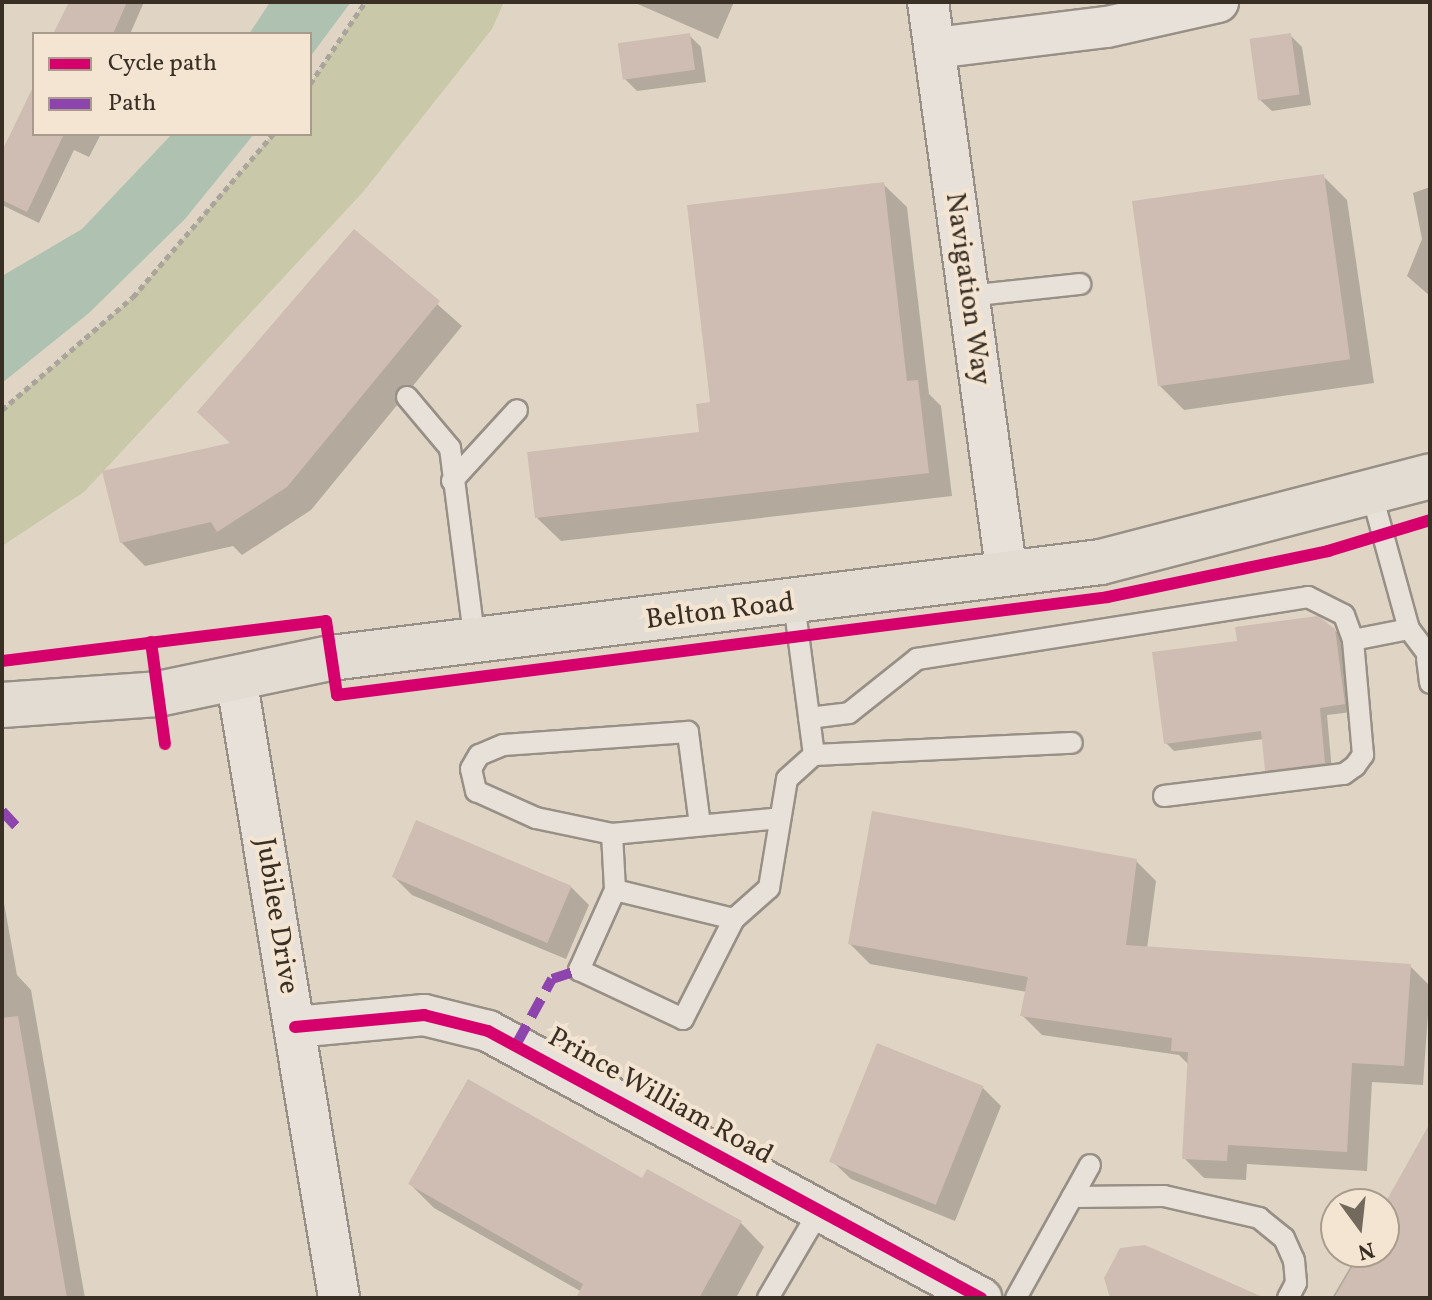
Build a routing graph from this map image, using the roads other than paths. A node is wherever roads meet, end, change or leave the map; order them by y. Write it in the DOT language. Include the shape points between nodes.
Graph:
graph roads {
  1 [pos="928,2"];
  2 [pos="1218,2"];
  3 [pos="935,48"];
  4 [pos="1080,284"];
  5 [pos="968,296"];
  6 [pos="407,397"];
  7 [pos="517,410"];
  8 [pos="1430,476"];
  9 [pos="452,481"];
  10 [pos="1372,495"];
  11 [pos="1007,575"];
  12 [pos="794,603"];
  13 [pos="1409,629"];
  14 [pos="1353,640"];
  15 [pos="475,643"];
  16 [pos="1428,657"];
  17 [pos="236,677"];
  18 [pos="1430,683"];
  19 [pos="2,705"];
  20 [pos="809,718"];
  21 [pos="1072,743"];
  22 [pos="814,755"];
  23 [pos="1164,796"];
  24 [pos="780,818"];
  25 [pos="700,825"];
  26 [pos="612,834"];
  27 [pos="615,890"];
  28 [pos="734,919"];
  29 [pos="295,1027"];
  30 [pos="1090,1165"];
  31 [pos="1072,1197"];
  32 [pos="818,1213"];
  33 [pos="339,1298"];
  34 [pos="768,1298"];
  35 [pos="981,1298"];
  36 [pos="1016,1298"];
  37 [pos="1288,1298"];
  1 -- 3 [label="street, Navigation Way"];
  2 -- 3 [label="street" via="1107,27"];
  3 -- 5 [label="street, Navigation Way"];
  4 -- 5 [label="lane"];
  5 -- 11 [label="street, Navigation Way"];
  6 -- 9 [label="lane" via="450,448"];
  7 -- 9 [label="lane"];
  8 -- 10 [label="main road, Belton Road"];
  9 -- 15 [label="lane"];
  10 -- 11 [label="main road, Belton Road" via="1212,539"];
  10 -- 13 [label="lane"];
  11 -- 12 [label="main road, Belton Road"];
  12 -- 15 [label="main road, Belton Road"];
  12 -- 20 [label="lane"];
  13 -- 14 [label="lane"];
  13 -- 16 [label="lane"];
  14 -- 20 [label="lane" via="1344,615 1308,597 917,659 849,713"];
  14 -- 23 [label="lane" via="1363,755 1355,766 1344,774"];
  15 -- 17 [label="main road, Belton Road"];
  16 -- 18 [label="lane"];
  17 -- 19 [label="main road, Belton Road" via="158,694"];
  17 -- 29 [label="street, Jubilee Drive"];
  20 -- 22 [label="lane"];
  21 -- 22 [label="lane"];
  22 -- 24 [label="lane" via="787,779"];
  24 -- 25 [label="lane"];
  24 -- 28 [label="lane" via="769,888"];
  25 -- 26 [label="lane"];
  25 -- 26 [label="lane" via="688,732 503,745 479,755 471,769 476,791 536,818"];
  26 -- 27 [label="lane"];
  27 -- 28 [label="lane"];
  27 -- 28 [label="lane" via="579,970 683,1019"];
  29 -- 32 [label="street, Prince William Road" via="424,1015 488,1031"];
  29 -- 33 [label="street, Jubilee Drive"];
  30 -- 31 [label="lane"];
  31 -- 36 [label="lane"];
  31 -- 37 [label="lane" via="1164,1196 1259,1218 1284,1238 1294,1260 1296,1283"];
  32 -- 34 [label="lane"];
  32 -- 35 [label="street, Prince William Road"];
}
